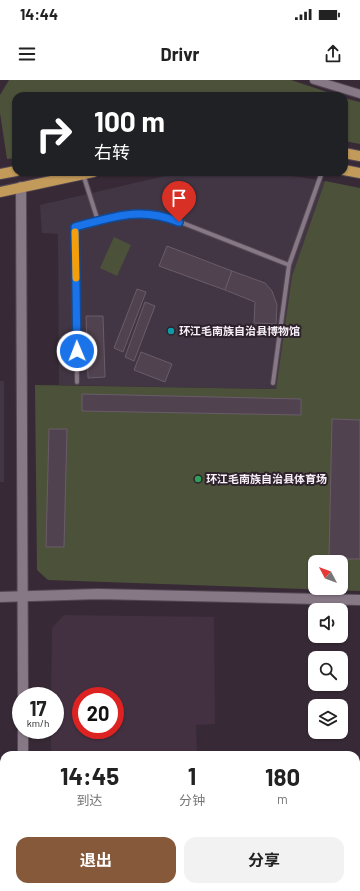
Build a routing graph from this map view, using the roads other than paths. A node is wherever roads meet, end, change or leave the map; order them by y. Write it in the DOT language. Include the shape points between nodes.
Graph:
graph roads {
  1 [pos="314,80"];
  2 [pos="360,94"];
  3 [pos="348,154"];
  4 [pos="360,156"];
  5 [pos="348,171"];
  6 [pos="12,172"];
  7 [pos="360,173"];
  8 [pos="0,174"];
  9 [pos="73,176"];
  10 [pos="89,176"];
  11 [pos="321,176"];
  12 [pos="20,187"];
  13 [pos="0,192"];
  14 [pos="98,221"];
  15 [pos="289,264"];
  16 [pos="77,382"];
  17 [pos="273,383"];
  18 [pos="22,595"];
  19 [pos="0,597"];
  20 [pos="360,600"];
  21 [pos="23,687"];
  22 [pos="23,739"];
  23 [pos="23,751"];
  1 -- 2 [label="street"];
  3 -- 4 [label="main road"];
  5 -- 7 [label="main road"];
  6 -- 8 [label="main road"];
  9 -- 12 [label="main road"];
  10 -- 14 [label="lane"];
  11 -- 15 [label="lane"];
  12 -- 13 [label="main road"];
  12 -- 18 [label="street"];
  14 -- 15 [label="lane" via="128,213 165,216"];
  14 -- 16 [label="lane" via="75,227"];
  15 -- 17 [label="lane"];
  18 -- 19 [label="street"];
  18 -- 20 [label="street" via="98,594"];
  18 -- 21 [label="street"];
  22 -- 23 [label="street"];
}
